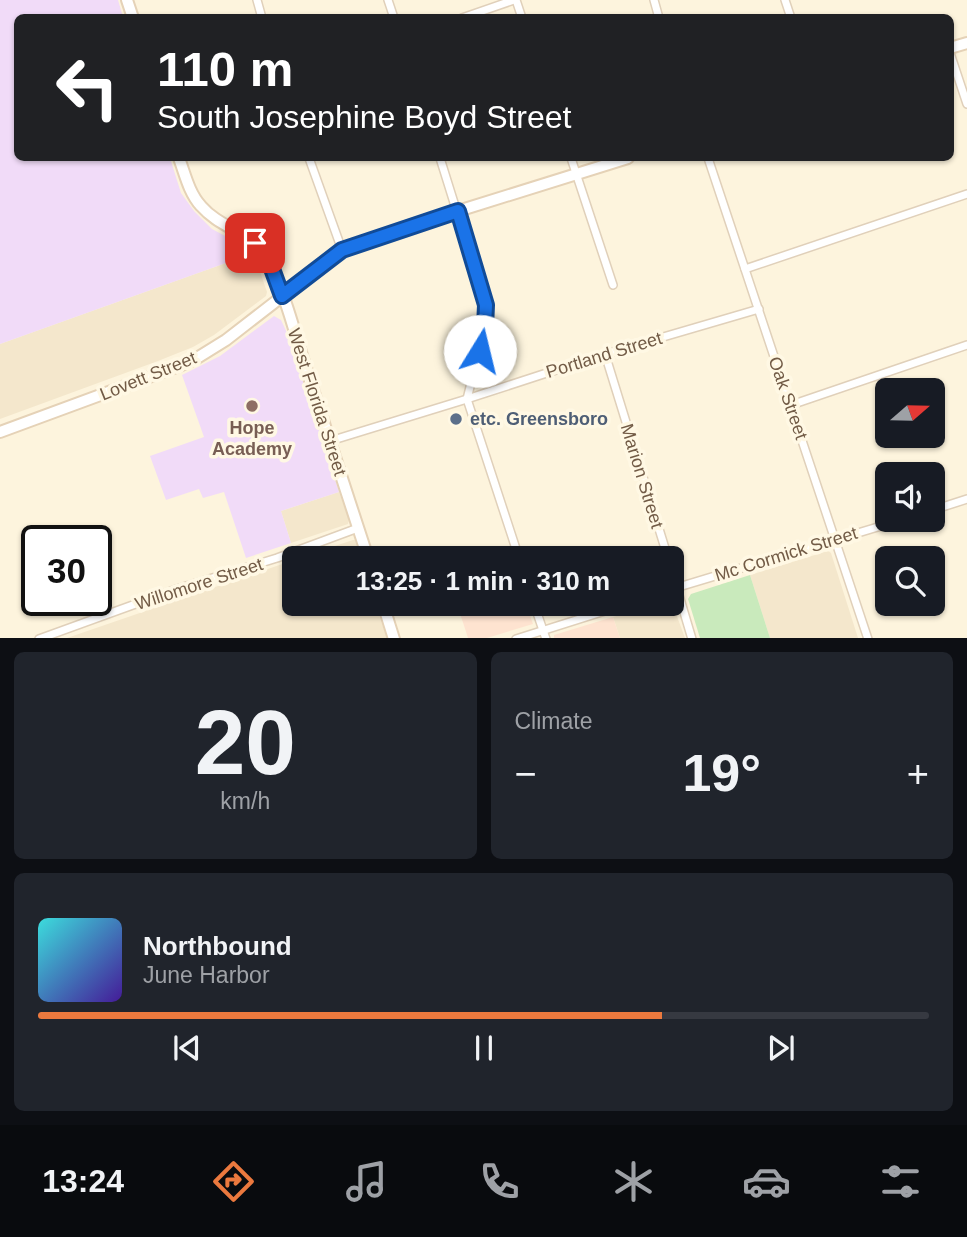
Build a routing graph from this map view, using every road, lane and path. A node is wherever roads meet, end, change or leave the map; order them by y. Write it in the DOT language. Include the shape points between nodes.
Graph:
graph roads {
  1 [pos="515,0"];
  2 [pos="475,14"];
  3 [pos="954,63"];
  4 [pos="967,104"];
  5 [pos="180,161"];
  6 [pos="310,161"];
  7 [pos="441,161"];
  8 [pos="572,161"];
  9 [pos="618,161"];
  10 [pos="709,161"];
  11 [pos="577,174"];
  12 [pos="967,194"];
  13 [pos="458,211"];
  14 [pos="342,250"];
  15 [pos="745,269"];
  16 [pos="613,285"];
  17 [pos="282,296"];
  18 [pos="759,309"];
  19 [pos="967,345"];
  20 [pos="605,354"];
  21 [pos="467,399"];
  22 [pos="791,405"];
  23 [pos="0,432"];
  24 [pos="330,441"];
  25 [pos="967,499"];
  26 [pos="945,506"];
  27 [pos="358,528"];
  28 [pos="875,528"];
  29 [pos="836,540"];
  30 [pos="364,546"];
  31 [pos="515,546"];
  32 [pos="664,546"];
  33 [pos="684,585"];
  34 [pos="387,616"];
  35 [pos="538,616"];
  36 [pos="594,616"];
  37 [pos="684,616"];
  38 [pos="544,634"];
  39 [pos="42,638"];
  40 [pos="394,638"];
  41 [pos="522,638"];
  42 [pos="692,638"];
  43 [pos="868,638"];
  1 -- 2 [label="street"];
  3 -- 4 [label="street"];
  5 -- 17 [label="main road, West Florida Street" via="201,206 255,243 271,266"];
  6 -- 14 [label="street"];
  7 -- 13 [label="street"];
  8 -- 11 [label="street"];
  9 -- 11 [label="main road, Lovett Street"];
  10 -- 15 [label="street, Oak Street"];
  11 -- 13 [label="main road, Lovett Street"];
  11 -- 16 [label="street"];
  12 -- 15 [label="street"];
  13 -- 14 [label="main road, Lovett Street"];
  13 -- 21 [label="street" via="486,305"];
  14 -- 17 [label="main road, Lovett Street"];
  15 -- 18 [label="street, Oak Street"];
  17 -- 23 [label="main road, Lovett Street" via="189,362"];
  17 -- 24 [label="main road, West Florida Street"];
  18 -- 20 [label="street, Portland Street"];
  18 -- 22 [label="street, Oak Street"];
  19 -- 22 [label="street"];
  20 -- 21 [label="street, Portland Street"];
  20 -- 32 [label="street, Marion Street"];
  21 -- 24 [label="street, Portland Street"];
  21 -- 31 [label="street"];
  22 -- 29 [label="street, Oak Street"];
  24 -- 27 [label="main road, West Florida Street"];
  25 -- 26 [label="street"];
  27 -- 30 [label="main road, West Florida Street"];
  27 -- 39 [label="street, Willomore Street"];
  28 -- 29 [label="street, Mc Cormick Street"];
  29 -- 33 [label="street, Mc Cormick Street"];
  29 -- 43 [label="street, Oak Street"];
  34 -- 40 [label="main road"];
  35 -- 38 [label="street"];
  36 -- 38 [label="street"];
  37 -- 42 [label="street"];
  38 -- 41 [label="street"];
}
